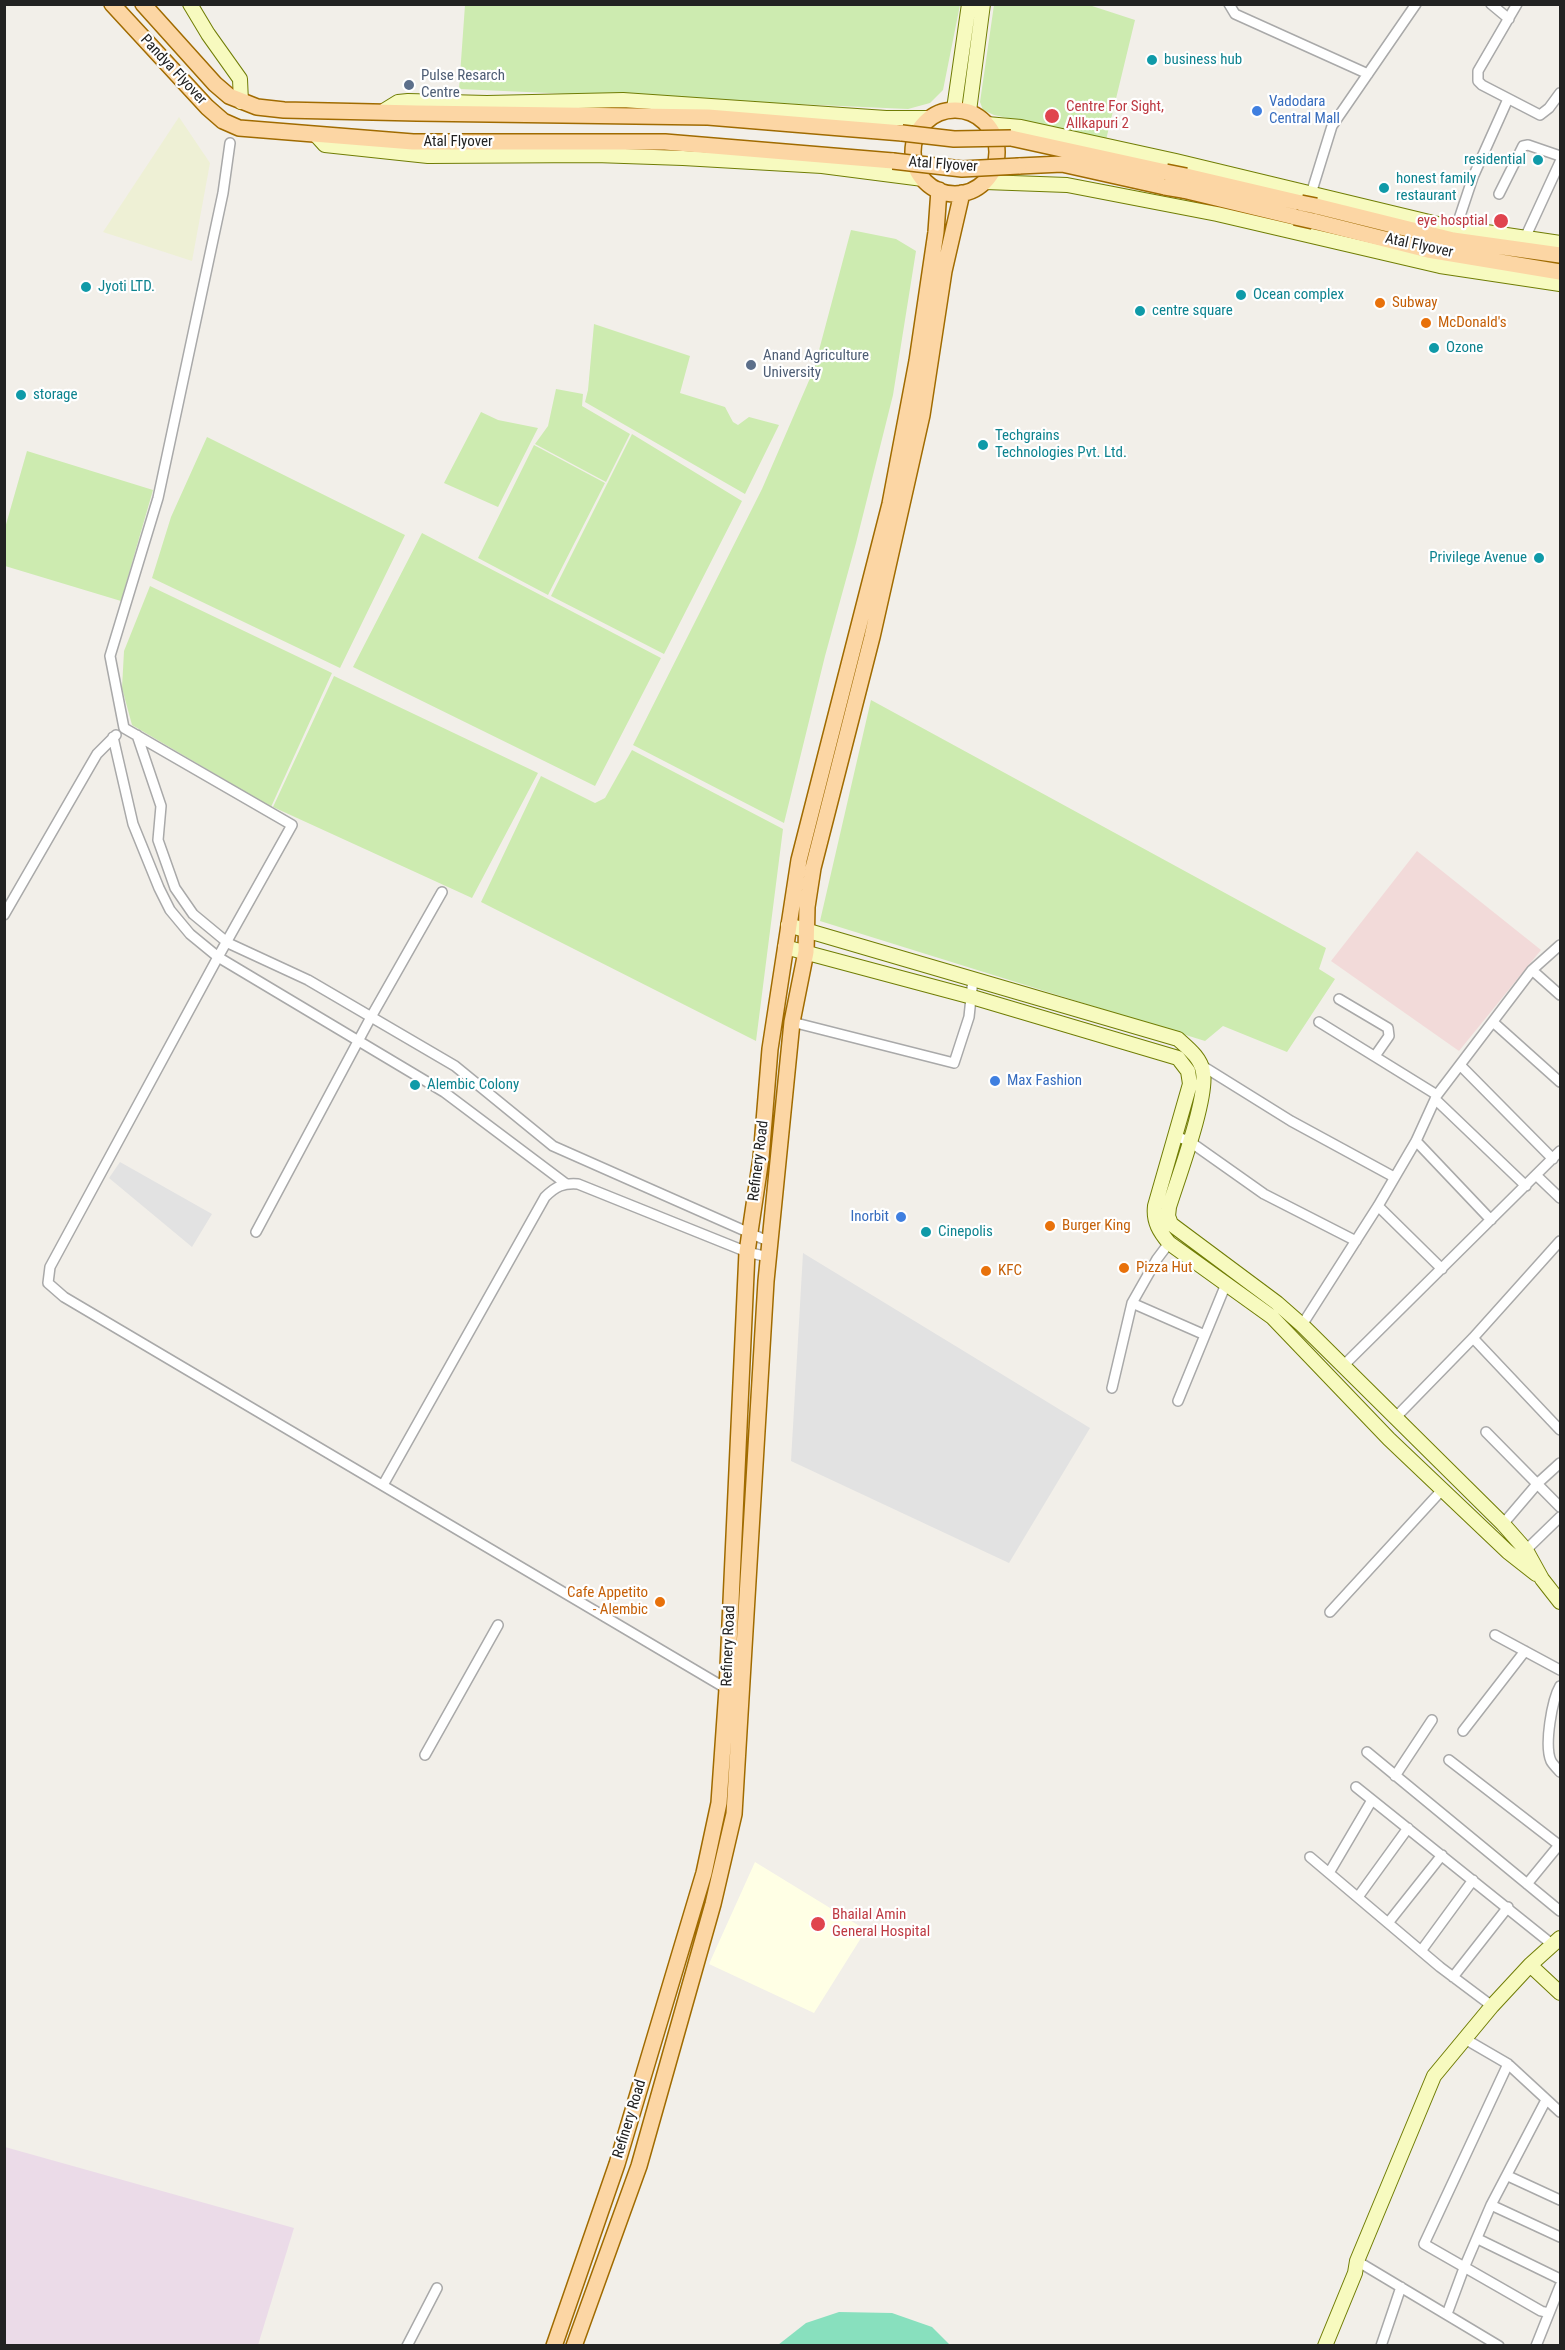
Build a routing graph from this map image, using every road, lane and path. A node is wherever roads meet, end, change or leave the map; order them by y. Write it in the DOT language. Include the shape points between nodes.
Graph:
graph roads {
  1 [pos="112,4"];
  2 [pos="143,4"];
  3 [pos="190,4"];
  4 [pos="969,4"];
  5 [pos="983,4"];
  6 [pos="1229,4"];
  7 [pos="1416,4"];
  8 [pos="1491,4"];
  9 [pos="1517,4"];
  10 [pos="1509,19"];
  11 [pos="1368,74"];
  12 [pos="1560,93"];
  13 [pos="1508,99"];
  14 [pos="241,102"];
  15 [pos="385,110"];
  16 [pos="962,110"];
  17 [pos="929,118"];
  18 [pos="987,124"];
  19 [pos="315,134"];
  20 [pos="230,143"];
  21 [pos="1560,156"];
  22 [pos="1176,161"];
  23 [pos="1560,162"];
  24 [pos="923,179"];
  25 [pos="985,182"];
  26 [pos="939,190"];
  27 [pos="962,193"];
  28 [pos="1310,194"];
  29 [pos="1499,194"];
  30 [pos="1175,205"];
  31 [pos="1456,228"];
  32 [pos="1302,233"];
  33 [pos="1525,238"];
  34 [pos="1560,243"];
  35 [pos="1560,255"];
  36 [pos="1560,272"];
  37 [pos="1560,284"];
  38 [pos="924,362"];
  39 [pos="884,556"];
  40 [pos="124,728"];
  41 [pos="137,735"];
  42 [pos="113,737"];
  43 [pos="442,892"];
  44 [pos="4,915"];
  45 [pos="788,925"];
  46 [pos="806,928"];
  47 [pos="228,943"];
  48 [pos="1560,945"];
  49 [pos="785,946"];
  50 [pos="806,952"];
  51 [pos="218,957"];
  52 [pos="1532,970"];
  53 [pos="973,979"];
  54 [pos="1560,995"];
  55 [pos="972,997"];
  56 [pos="1339,999"];
  57 [pos="371,1017"];
  58 [pos="792,1022"];
  59 [pos="1319,1022"];
  60 [pos="1492,1022"];
  61 [pos="359,1042"];
  62 [pos="1375,1056"];
  63 [pos="1200,1065"];
  64 [pos="1460,1065"];
  65 [pos="1560,1082"];
  66 [pos="1436,1097"];
  67 [pos="1175,1136"];
  68 [pos="1416,1141"];
  69 [pos="1190,1142"];
  70 [pos="1560,1151"];
  71 [pos="1553,1159"];
  72 [pos="1537,1176"];
  73 [pos="1394,1177"];
  74 [pos="565,1183"];
  75 [pos="1526,1186"];
  76 [pos="1560,1198"];
  77 [pos="1378,1206"];
  78 [pos="1491,1220"];
  79 [pos="256,1232"];
  80 [pos="750,1234"];
  81 [pos="1356,1241"];
  82 [pos="1560,1241"];
  83 [pos="1169,1243"];
  84 [pos="769,1250"];
  85 [pos="747,1252"];
  86 [pos="1442,1269"];
  87 [pos="1226,1284"];
  88 [pos="1132,1303"];
  89 [pos="1302,1325"];
  90 [pos="1205,1335"];
  91 [pos="1473,1338"];
  92 [pos="1342,1367"];
  93 [pos="1112,1388"];
  94 [pos="1178,1401"];
  95 [pos="1395,1418"];
  96 [pos="1560,1430"];
  97 [pos="1486,1432"];
  98 [pos="1560,1463"];
  99 [pos="1538,1483"];
  100 [pos="383,1485"];
  101 [pos="1442,1490"];
  102 [pos="1560,1507"];
  103 [pos="1560,1518"];
  104 [pos="1503,1524"];
  105 [pos="1526,1550"];
  106 [pos="1542,1579"];
  107 [pos="1558,1594"];
  108 [pos="1330,1612"];
  109 [pos="498,1625"];
  110 [pos="1495,1635"];
  111 [pos="1525,1651"];
  112 [pos="1560,1670"];
  113 [pos="728,1673"];
  114 [pos="744,1676"];
  115 [pos="1560,1686"];
  116 [pos="727,1689"];
  117 [pos="1432,1720"];
  118 [pos="1462,1731"];
  119 [pos="1367,1752"];
  120 [pos="424,1755"];
  121 [pos="1449,1760"];
  122 [pos="1560,1772"];
  123 [pos="1395,1776"];
  124 [pos="1356,1787"];
  125 [pos="1372,1800"];
  126 [pos="1408,1828"];
  127 [pos="1442,1855"];
  128 [pos="1310,1857"];
  129 [pos="1329,1873"];
  130 [pos="1473,1880"];
  131 [pos="1527,1884"];
  132 [pos="1358,1897"];
  133 [pos="1508,1907"];
  134 [pos="1560,1911"];
  135 [pos="1388,1923"];
  136 [pos="1558,1945"];
  137 [pos="1421,1951"];
  138 [pos="1530,1965"];
  139 [pos="1454,1977"];
  140 [pos="1560,1993"];
  141 [pos="1492,2006"];
  142 [pos="1465,2038"];
  143 [pos="1508,2064"];
  144 [pos="1546,2100"];
  145 [pos="1560,2112"];
  146 [pos="1508,2175"];
  147 [pos="1560,2200"];
  148 [pos="1491,2205"];
  149 [pos="1560,2237"];
  150 [pos="1478,2239"];
  151 [pos="1357,2261"];
  152 [pos="1464,2268"];
  153 [pos="1560,2279"];
  154 [pos="1560,2286"];
  155 [pos="1401,2287"];
  156 [pos="437,2288"];
  157 [pos="1549,2313"];
  158 [pos="1447,2314"];
  159 [pos="1497,2345"];
  160 [pos="406,2346"];
  161 [pos="554,2346"];
  162 [pos="574,2346"];
  163 [pos="1325,2346"];
  164 [pos="1381,2346"];
  165 [pos="1536,2346"];
  1 -- 19 [label="main road, Pandya Flyover" via="223,121 239,128"];
  2 -- 14 [label="main road, Pandya Flyover" via="215,84"];
  3 -- 14 [label="street" via="240,79"];
  4 -- 16 [label="street"];
  5 -- 16 [label="street"];
  6 -- 11 [label="street" via="1235,14"];
  7 -- 11 [label="street"];
  8 -- 10 [label="street"];
  9 -- 10 [label="street"];
  10 -- 13 [label="street" via="1477,76 1482,86"];
  11 -- 28 [label="street" via="1332,126"];
  12 -- 13 [label="street" via="1540,115"];
  13 -- 31 [label="street" via="1473,177"];
  14 -- 15 [label="main road, Atal Flyover" via="284,110"];
  15 -- 17 [label="street" via="408,100 623,100"];
  15 -- 35 [label="main road, Atal Flyover, bridge" via="708,117 954,139 1011,138 1419,232"];
  16 -- 17 [label="main road" via="941,112"];
  16 -- 18 [label="main road"];
  17 -- 24 [label="main road" via="914,141 916,168"];
  18 -- 22 [label="street" via="1021,127"];
  18 -- 25 [label="main road" via="996,142 997,157"];
  19 -- 24 [label="street" via="325,145 428,156 683,158 822,166"];
  19 -- 36 [label="main road, Atal Flyover, bridge" via="413,142 665,142 962,169 1062,164 1428,250"];
  20 -- 40 [label="street" via="223,193 158,498 110,657"];
  21 -- 29 [label="street" via="1523,146"];
  22 -- 28 [label="street"];
  22 -- 30 [label="street"];
  23 -- 33 [label="street"];
  24 -- 26 [label="main road"];
  25 -- 27 [label="main road"];
  25 -- 30 [label="street" via="1067,184"];
  26 -- 27 [label="main road"];
  26 -- 38 [label="main road"];
  27 -- 38 [label="main road"];
  28 -- 31 [label="street"];
  28 -- 32 [label="street"];
  30 -- 32 [label="street"];
  31 -- 33 [label="street"];
  32 -- 37 [label="street" via="1440,266"];
  33 -- 34 [label="street"];
  38 -- 39 [label="main road" via="890,504"];
  39 -- 45 [label="main road, Refinery Road" via="799,860"];
  39 -- 46 [label="main road, Refinery Road" via="872,637 813,868"];
  40 -- 41 [label="street"];
  40 -- 42 [label="street"];
  41 -- 47 [label="street" via="161,806 158,840 175,888 193,914"];
  41 -- 47 [label="street" via="292,825"];
  42 -- 44 [label="street" via="97,754"];
  42 -- 51 [label="street" via="133,824 159,888 170,910"];
  43 -- 57 [label="street"];
  45 -- 46 [label="street"];
  45 -- 49 [label="main road, Refinery Road"];
  46 -- 50 [label="main road, Refinery Road"];
  46 -- 53 [label="street"];
  47 -- 51 [label="street"];
  47 -- 57 [label="street" via="308,980"];
  48 -- 52 [label="street"];
  49 -- 50 [label="street"];
  49 -- 80 [label="main road, Refinery Road"];
  50 -- 55 [label="street"];
  50 -- 58 [label="main road, Refinery Road"];
  51 -- 61 [label="street"];
  51 -- 100 [label="street" via="50,1267 48,1283 64,1297"];
  52 -- 54 [label="street"];
  52 -- 60 [label="street"];
  53 -- 55 [label="street"];
  53 -- 63 [label="street" via="1178,1040"];
  55 -- 58 [label="street" via="954,1063"];
  55 -- 67 [label="street" via="1178,1058 1188,1071 1190,1084"];
  56 -- 62 [label="street" via="1388,1028 1389,1036"];
  57 -- 61 [label="street"];
  57 -- 80 [label="street" via="455,1065 553,1146"];
  58 -- 84 [label="main road, Refinery Road"];
  59 -- 62 [label="street"];
  60 -- 64 [label="street"];
  60 -- 65 [label="street"];
  61 -- 74 [label="street" via="444,1092"];
  61 -- 79 [label="street"];
  62 -- 66 [label="street"];
  63 -- 69 [label="street" via="1204,1085"];
  63 -- 73 [label="street"];
  64 -- 66 [label="street"];
  64 -- 71 [label="street"];
  66 -- 68 [label="street"];
  66 -- 75 [label="street"];
  67 -- 69 [label="street"];
  67 -- 83 [label="street" via="1154,1214"];
  68 -- 73 [label="street"];
  68 -- 78 [label="street"];
  69 -- 81 [label="street" via="1264,1194"];
  69 -- 89 [label="street" via="1169,1207 1171,1224"];
  70 -- 71 [label="street"];
  71 -- 72 [label="street"];
  72 -- 75 [label="street"];
  72 -- 76 [label="street"];
  73 -- 77 [label="street"];
  74 -- 85 [label="street" via="579,1184"];
  74 -- 100 [label="street" via="545,1197"];
  75 -- 78 [label="street"];
  77 -- 81 [label="street"];
  77 -- 86 [label="street"];
  78 -- 86 [label="street"];
  80 -- 84 [label="street"];
  80 -- 85 [label="main road, Refinery Road"];
  81 -- 89 [label="street"];
  82 -- 91 [label="street"];
  83 -- 87 [label="street"];
  83 -- 88 [label="street"];
  84 -- 85 [label="street"];
  84 -- 114 [label="main road, Refinery Road"];
  85 -- 113 [label="main road, Refinery Road"];
  86 -- 92 [label="street"];
  87 -- 90 [label="street"];
  87 -- 101 [label="street" via="1284,1328 1360,1411"];
  88 -- 90 [label="street"];
  88 -- 93 [label="street"];
  89 -- 92 [label="street"];
  90 -- 94 [label="street"];
  91 -- 95 [label="street"];
  91 -- 96 [label="street"];
  92 -- 95 [label="street"];
  95 -- 104 [label="street"];
  97 -- 99 [label="street"];
  98 -- 99 [label="street"];
  99 -- 102 [label="street"];
  99 -- 104 [label="street"];
  100 -- 116 [label="street"];
  101 -- 106 [label="street"];
  101 -- 108 [label="street"];
  103 -- 105 [label="street"];
  104 -- 105 [label="street"];
  105 -- 106 [label="street"];
  106 -- 107 [label="street"];
  109 -- 120 [label="street"];
  110 -- 111 [label="street"];
  111 -- 112 [label="street"];
  111 -- 118 [label="street"];
  113 -- 114 [label="main road"];
  113 -- 116 [label="main road, Refinery Road"];
  114 -- 162 [label="main road, Refinery Road" via="731,1835 639,2166"];
  115 -- 122 [label="street" via="1553,1704 1549,1747 1551,1760"];
  116 -- 161 [label="main road, Refinery Road" via="719,1803 704,1873 617,2164"];
  117 -- 123 [label="street"];
  119 -- 123 [label="street"];
  121 -- 131 [label="street" via="1559,1845"];
  123 -- 131 [label="street"];
  124 -- 125 [label="street"];
  125 -- 126 [label="street"];
  125 -- 129 [label="street"];
  126 -- 127 [label="street"];
  126 -- 132 [label="street"];
  127 -- 130 [label="street"];
  127 -- 135 [label="street"];
  128 -- 129 [label="street"];
  129 -- 132 [label="street"];
  130 -- 133 [label="street"];
  130 -- 137 [label="street"];
  131 -- 134 [label="street"];
  132 -- 135 [label="street"];
  133 -- 136 [label="street"];
  133 -- 139 [label="street"];
  135 -- 137 [label="street"];
  136 -- 138 [label="street"];
  137 -- 139 [label="street"];
  138 -- 140 [label="street"];
  138 -- 141 [label="street"];
  139 -- 141 [label="street"];
  141 -- 142 [label="street"];
  142 -- 143 [label="street"];
  142 -- 151 [label="street" via="1434,2076"];
  143 -- 144 [label="street"];
  143 -- 152 [label="street" via="1424,2244"];
  144 -- 145 [label="street"];
  144 -- 146 [label="street"];
  146 -- 147 [label="street"];
  146 -- 148 [label="street"];
  148 -- 149 [label="street"];
  148 -- 150 [label="street"];
  150 -- 152 [label="street"];
  150 -- 153 [label="street"];
  151 -- 155 [label="street"];
  151 -- 163 [label="street"];
  152 -- 157 [label="street"];
  152 -- 158 [label="street"];
  154 -- 157 [label="street"];
  155 -- 158 [label="street"];
  155 -- 164 [label="street"];
  156 -- 160 [label="street"];
  157 -- 165 [label="street"];
  158 -- 159 [label="street"];
}
